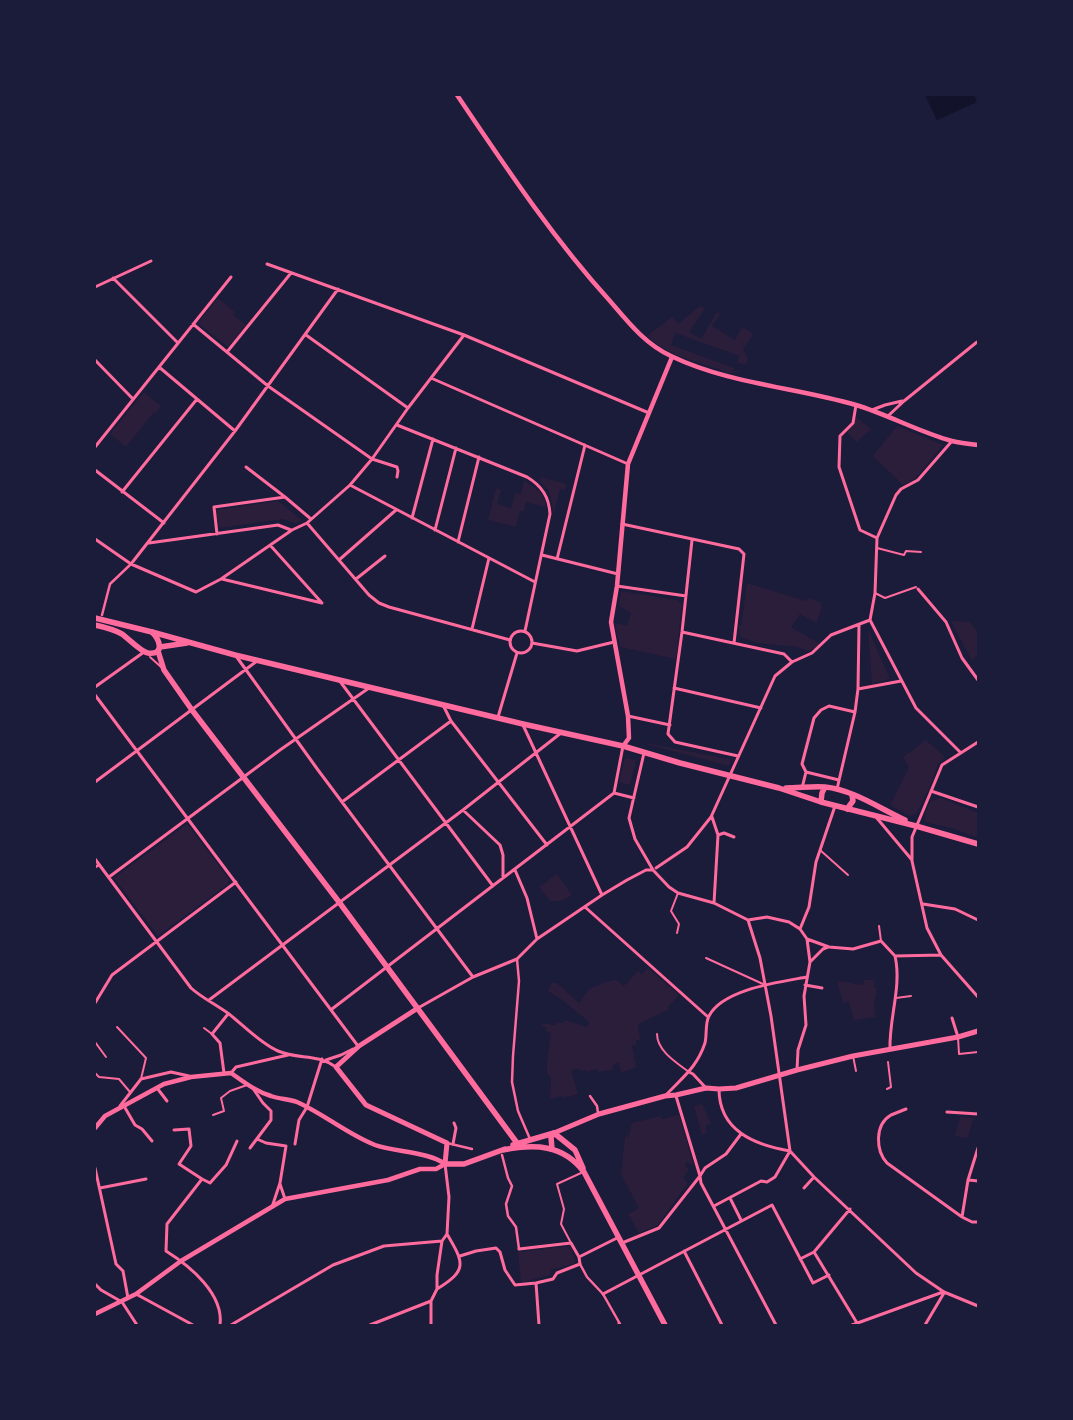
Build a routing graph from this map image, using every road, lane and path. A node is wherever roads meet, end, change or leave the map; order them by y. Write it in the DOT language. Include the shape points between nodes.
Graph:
graph roads {
  1 [pos="457,95"];
  2 [pos="151,261"];
  3 [pos="267,264"];
  4 [pos="291,274"];
  5 [pos="231,277"];
  6 [pos="113,278"];
  7 [pos="95,287"];
  8 [pos="338,290"];
  9 [pos="193,324"];
  10 [pos="306,335"];
  11 [pos="464,335"];
  12 [pos="977,342"];
  13 [pos="178,343"];
  14 [pos="227,352"];
  15 [pos="672,357"];
  16 [pos="95,360"];
  17 [pos="159,367"];
  18 [pos="431,378"];
  19 [pos="268,386"];
  20 [pos="133,399"];
  21 [pos="197,399"];
  22 [pos="904,401"];
  23 [pos="856,405"];
  24 [pos="408,408"];
  25 [pos="872,411"];
  26 [pos="649,413"];
  27 [pos="888,416"];
  28 [pos="397,424"];
  29 [pos="236,431"];
  30 [pos="433,439"];
  31 [pos="952,441"];
  32 [pos="585,445"];
  33 [pos="978,446"];
  34 [pos="95,447"];
  35 [pos="456,448"];
  36 [pos="479,458"];
  37 [pos="372,459"];
  38 [pos="628,464"];
  39 [pos="246,467"];
  40 [pos="95,470"];
  41 [pos="397,477"];
  42 [pos="350,486"];
  43 [pos="122,492"];
  44 [pos="285,497"];
  45 [pos="396,510"];
  46 [pos="412,518"];
  47 [pos="311,519"];
  48 [pos="164,523"];
  49 [pos="306,523"];
  50 [pos="622,524"];
  51 [pos="292,530"];
  52 [pos="435,530"];
  53 [pos="217,534"];
  54 [pos="877,538"];
  55 [pos="95,539"];
  56 [pos="692,540"];
  57 [pos="458,542"];
  58 [pos="149,543"];
  59 [pos="270,545"];
  60 [pos="876,548"];
  61 [pos="921,552"];
  62 [pos="542,555"];
  63 [pos="384,556"];
  64 [pos="489,558"];
  65 [pos="556,559"];
  66 [pos="339,560"];
  67 [pos="131,564"];
  68 [pos="618,574"];
  69 [pos="221,579"];
  70 [pos="356,580"];
  71 [pos="535,582"];
  72 [pos="617,586"];
  73 [pos="917,588"];
  74 [pos="875,593"];
  75 [pos="686,596"];
  76 [pos="102,615"];
  77 [pos="95,618"];
  78 [pos="870,620"];
  79 [pos="95,625"];
  80 [pos="859,625"];
  81 [pos="472,629"];
  82 [pos="525,631"];
  83 [pos="152,632"];
  84 [pos="682,632"];
  85 [pos="510,640"];
  86 [pos="614,642"];
  87 [pos="189,643"];
  88 [pos="532,643"];
  89 [pos="734,643"];
  90 [pos="159,649"];
  91 [pos="144,652"];
  92 [pos="517,652"];
  93 [pos="235,655"];
  94 [pos="150,657"];
  95 [pos="258,660"];
  96 [pos="792,662"];
  97 [pos="164,670"];
  98 [pos="246,670"];
  99 [pos="338,679"];
  100 [pos="978,680"];
  101 [pos="901,681"];
  102 [pos="95,687"];
  103 [pos="370,687"];
  104 [pos="674,688"];
  105 [pos="858,689"];
  106 [pos="95,695"];
  107 [pos="353,699"];
  108 [pos="442,704"];
  109 [pos="761,708"];
  110 [pos="192,710"];
  111 [pos="855,712"];
  112 [pos="628,716"];
  113 [pos="498,718"];
  114 [pos="451,721"];
  115 [pos="523,724"];
  116 [pos="670,725"];
  117 [pos="561,733"];
  118 [pos="296,738"];
  119 [pos="978,742"];
  120 [pos="623,746"];
  121 [pos="136,751"];
  122 [pos="960,752"];
  123 [pos="536,753"];
  124 [pos="644,753"];
  125 [pos="738,756"];
  126 [pos="399,760"];
  127 [pos="806,772"];
  128 [pos="731,776"];
  129 [pos="245,778"];
  130 [pos="840,780"];
  131 [pos="95,782"];
  132 [pos="498,782"];
  133 [pos="825,787"];
  134 [pos="779,788"];
  135 [pos="802,788"];
  136 [pos="837,789"];
  137 [pos="931,790"];
  138 [pos="614,793"];
  139 [pos="852,795"];
  140 [pos="634,798"];
  141 [pos="342,802"];
  142 [pos="821,802"];
  143 [pos="835,806"];
  144 [pos="978,807"];
  145 [pos="847,809"];
  146 [pos="463,810"];
  147 [pos="876,816"];
  148 [pos="711,817"];
  149 [pos="188,819"];
  150 [pos="446,822"];
  151 [pos="916,826"];
  152 [pos="571,827"];
  153 [pos="718,835"];
  154 [pos="734,837"];
  155 [pos="978,844"];
  156 [pos="547,845"];
  157 [pos="820,850"];
  158 [pos="95,859"];
  159 [pos="912,860"];
  160 [pos="100,864"];
  161 [pos="389,865"];
  162 [pos="95,867"];
  163 [pos="654,869"];
  164 [pos="515,870"];
  165 [pos="848,875"];
  166 [pos="109,877"];
  167 [pos="503,878"];
  168 [pos="236,882"];
  169 [pos="493,886"];
  170 [pos="678,893"];
  171 [pos="602,894"];
  172 [pos="339,902"];
  173 [pos="714,903"];
  174 [pos="922,904"];
  175 [pos="585,907"];
  176 [pos="748,920"];
  177 [pos="978,920"];
  178 [pos="879,926"];
  179 [pos="438,928"];
  180 [pos="800,930"];
  181 [pos="677,933"];
  182 [pos="537,939"];
  183 [pos="807,939"];
  184 [pos="156,941"];
  185 [pos="881,941"];
  186 [pos="283,944"];
  187 [pos="829,947"];
  188 [pos="941,955"];
  189 [pos="895,956"];
  190 [pos="706,958"];
  191 [pos="517,959"];
  192 [pos="810,962"];
  193 [pos="387,968"];
  194 [pos="473,977"];
  195 [pos="808,977"];
  196 [pos="765,984"];
  197 [pos="805,985"];
  198 [pos="822,988"];
  199 [pos="911,996"];
  200 [pos="978,997"];
  201 [pos="895,998"];
  202 [pos="209,1000"];
  203 [pos="95,1003"];
  204 [pos="418,1008"];
  205 [pos="332,1009"];
  206 [pos="228,1014"];
  207 [pos="708,1017"];
  208 [pos="952,1018"];
  209 [pos="117,1027"];
  210 [pos="204,1028"];
  211 [pos="978,1031"];
  212 [pos="212,1034"];
  213 [pos="657,1034"];
  214 [pos="958,1037"];
  215 [pos="95,1042"];
  216 [pos="359,1046"];
  217 [pos="890,1050"];
  218 [pos="978,1052"];
  219 [pos="289,1055"];
  220 [pos="853,1056"];
  221 [pos="106,1057"];
  222 [pos="324,1059"];
  223 [pos="888,1062"];
  224 [pos="336,1067"];
  225 [pos="797,1070"];
  226 [pos="856,1071"];
  227 [pos="689,1072"];
  228 [pos="95,1073"];
  229 [pos="224,1073"];
  230 [pos="231,1073"];
  231 [pos="780,1075"];
  232 [pos="192,1077"];
  233 [pos="142,1079"];
  234 [pos="247,1085"];
  235 [pos="156,1087"];
  236 [pos="706,1088"];
  237 [pos="719,1089"];
  238 [pos="887,1089"];
  239 [pos="254,1090"];
  240 [pos="130,1092"];
  241 [pos="676,1095"];
  242 [pos="590,1096"];
  243 [pos="665,1096"];
  244 [pos="167,1101"];
  245 [pos="122,1106"];
  246 [pos="307,1107"];
  247 [pos="906,1109"];
  248 [pos="947,1112"];
  249 [pos="599,1114"];
  250 [pos="978,1114"];
  251 [pos="213,1115"];
  252 [pos="454,1123"];
  253 [pos="95,1128"];
  254 [pos="174,1130"];
  255 [pos="554,1133"];
  256 [pos="741,1134"];
  257 [pos="257,1139"];
  258 [pos="152,1141"];
  259 [pos="237,1141"];
  260 [pos="517,1143"];
  261 [pos="532,1143"];
  262 [pos="295,1144"];
  263 [pos="450,1144"];
  264 [pos="250,1148"];
  265 [pos="978,1148"];
  266 [pos="472,1149"];
  267 [pos="552,1149"];
  268 [pos="790,1150"];
  269 [pos="502,1153"];
  270 [pos="977,1154"];
  271 [pos="432,1158"];
  272 [pos="445,1164"];
  273 [pos="95,1168"];
  274 [pos="430,1169"];
  275 [pos="584,1172"];
  276 [pos="700,1176"];
  277 [pos="814,1177"];
  278 [pos="146,1179"];
  279 [pos="202,1179"];
  280 [pos="968,1180"];
  281 [pos="978,1181"];
  282 [pos="280,1184"];
  283 [pos="100,1188"];
  284 [pos="804,1188"];
  285 [pos="730,1198"];
  286 [pos="285,1199"];
  287 [pos="714,1206"];
  288 [pos="272,1207"];
  289 [pos="850,1209"];
  290 [pos="962,1218"];
  291 [pos="741,1220"];
  292 [pos="978,1222"];
  293 [pos="726,1229"];
  294 [pos="447,1234"];
  295 [pos="621,1240"];
  296 [pos="442,1241"];
  297 [pos="572,1243"];
  298 [pos="519,1248"];
  299 [pos="684,1252"];
  300 [pos="814,1252"];
  301 [pos="460,1256"];
  302 [pos="579,1257"];
  303 [pos="800,1259"];
  304 [pos="181,1261"];
  305 [pos="580,1264"];
  306 [pos="639,1275"];
  307 [pos="829,1275"];
  308 [pos="536,1283"];
  309 [pos="95,1284"];
  310 [pos="437,1289"];
  311 [pos="944,1292"];
  312 [pos="136,1294"];
  313 [pos="603,1294"];
  314 [pos="128,1298"];
  315 [pos="431,1301"];
  316 [pos="122,1302"];
  317 [pos="978,1306"];
  318 [pos="95,1314"];
  319 [pos="857,1323"];
  320 [pos="377,1324"];
  321 [pos="619,1324"];
  322 [pos="137,1325"];
  323 [pos="193,1325"];
  324 [pos="220,1325"];
  325 [pos="230,1325"];
  326 [pos="370,1325"];
  327 [pos="431,1325"];
  328 [pos="539,1325"];
  329 [pos="665,1325"];
  330 [pos="722,1325"];
  331 [pos="776,1325"];
  332 [pos="852,1325"];
  333 [pos="925,1325"];
  1 -- 15 [label="street" via="525,196 595,285 642,338"];
  2 -- 6 [label="street"];
  3 -- 4 [label="street"];
  4 -- 8 [label="street"];
  4 -- 14 [label="street"];
  5 -- 9 [label="street"];
  6 -- 7 [label="street"];
  6 -- 13 [label="street"];
  8 -- 10 [label="street"];
  8 -- 11 [label="street"];
  9 -- 13 [label="street"];
  9 -- 14 [label="street"];
  10 -- 19 [label="street"];
  10 -- 24 [label="street"];
  11 -- 18 [label="street"];
  11 -- 26 [label="street"];
  12 -- 22 [label="street"];
  13 -- 17 [label="street"];
  14 -- 19 [label="street"];
  15 -- 23 [label="street" via="744,381"];
  15 -- 26 [label="street"];
  16 -- 20 [label="street"];
  17 -- 20 [label="street"];
  17 -- 21 [label="street"];
  18 -- 24 [label="street"];
  18 -- 32 [label="street"];
  19 -- 29 [label="street"];
  19 -- 37 [label="street"];
  20 -- 34 [label="street"];
  21 -- 29 [label="street"];
  21 -- 43 [label="street"];
  22 -- 25 [label="street"];
  22 -- 27 [label="street"];
  23 -- 25 [label="street"];
  23 -- 54 [label="street" via="852,423 840,436 839,467 860,530"];
  24 -- 28 [label="street"];
  25 -- 27 [label="street"];
  26 -- 38 [label="street"];
  27 -- 31 [label="street"];
  28 -- 30 [label="street"];
  28 -- 37 [label="street"];
  29 -- 48 [label="street"];
  30 -- 35 [label="street"];
  30 -- 46 [label="street"];
  31 -- 33 [label="street"];
  31 -- 54 [label="street" via="918,480 897,493"];
  32 -- 38 [label="street"];
  32 -- 65 [label="street"];
  35 -- 36 [label="street"];
  35 -- 52 [label="street"];
  36 -- 57 [label="street"];
  36 -- 62 [label="street" via="527,477 546,495 550,514"];
  37 -- 41 [label="street" via="397,467"];
  37 -- 42 [label="street"];
  38 -- 50 [label="street"];
  39 -- 44 [label="street"];
  40 -- 43 [label="street"];
  42 -- 45 [label="street"];
  42 -- 47 [label="street"];
  43 -- 48 [label="street"];
  44 -- 47 [label="street"];
  44 -- 53 [label="street" via="214,507"];
  45 -- 46 [label="street"];
  45 -- 66 [label="street"];
  46 -- 52 [label="street"];
  47 -- 49 [label="street"];
  48 -- 58 [label="street"];
  49 -- 51 [label="street"];
  49 -- 66 [label="street"];
  50 -- 56 [label="street"];
  50 -- 68 [label="street"];
  51 -- 53 [label="street" via="278,526"];
  51 -- 59 [label="street"];
  52 -- 57 [label="street"];
  53 -- 58 [label="street"];
  54 -- 60 [label="street"];
  55 -- 67 [label="street"];
  56 -- 75 [label="street"];
  56 -- 89 [label="street" via="739,549 744,554"];
  57 -- 64 [label="street"];
  58 -- 67 [label="street"];
  59 -- 69 [label="street"];
  59 -- 69 [label="street" via="322,603"];
  60 -- 61 [label="lane" via="904,555 906,552"];
  60 -- 74 [label="street"];
  62 -- 65 [label="street"];
  62 -- 71 [label="street"];
  63 -- 70 [label="street"];
  64 -- 71 [label="street"];
  64 -- 81 [label="street"];
  65 -- 68 [label="street"];
  66 -- 70 [label="street"];
  67 -- 69 [label="street" via="196,592"];
  67 -- 76 [label="street" via="110,584"];
  68 -- 72 [label="street"];
  70 -- 81 [label="street" via="379,603 389,608"];
  71 -- 82 [label="street"];
  72 -- 75 [label="street"];
  72 -- 86 [label="street" via="611,622"];
  73 -- 74 [label="lane" via="885,598"];
  73 -- 100 [label="street" via="946,622 962,658"];
  74 -- 78 [label="street"];
  75 -- 84 [label="street"];
  77 -- 83 [label="main road"];
  78 -- 80 [label="street"];
  78 -- 101 [label="street"];
  79 -- 91 [label="main road" via="116,631"];
  80 -- 96 [label="street" via="831,635 812,653"];
  80 -- 105 [label="street"];
  81 -- 85 [label="street"];
  82 -- 85 [label="street" via="514,633"];
  82 -- 88 [label="street" via="531,636"];
  83 -- 87 [label="main road"];
  83 -- 90 [label="main road" via="159,639"];
  84 -- 89 [label="street"];
  84 -- 104 [label="street"];
  85 -- 92 [label="street" via="511,648"];
  86 -- 88 [label="street" via="577,651"];
  86 -- 112 [label="street"];
  87 -- 90 [label="main road"];
  87 -- 93 [label="main road"];
  88 -- 92 [label="street" via="527,652"];
  89 -- 96 [label="street" via="784,654"];
  90 -- 91 [label="main road"];
  90 -- 97 [label="main road"];
  91 -- 102 [label="street"];
  92 -- 113 [label="street"];
  93 -- 95 [label="main road"];
  93 -- 98 [label="street"];
  94 -- 97 [label="lane"];
  95 -- 98 [label="street"];
  95 -- 99 [label="main road"];
  96 -- 109 [label="street" via="775,676"];
  97 -- 110 [label="main road"];
  98 -- 110 [label="street"];
  98 -- 118 [label="street"];
  99 -- 103 [label="main road"];
  99 -- 107 [label="street"];
  101 -- 105 [label="street"];
  101 -- 122 [label="street" via="916,708"];
  103 -- 107 [label="street"];
  103 -- 108 [label="main road"];
  104 -- 109 [label="street"];
  104 -- 116 [label="street"];
  105 -- 111 [label="street"];
  106 -- 121 [label="street"];
  107 -- 118 [label="street"];
  107 -- 126 [label="street"];
  108 -- 113 [label="main road"];
  108 -- 114 [label="street"];
  109 -- 125 [label="street"];
  110 -- 121 [label="street"];
  110 -- 129 [label="main road"];
  111 -- 127 [label="street" via="829,706 820,710 814,718 802,764"];
  111 -- 130 [label="street"];
  112 -- 116 [label="street"];
  112 -- 120 [label="street" via="629,738"];
  113 -- 115 [label="main road"];
  114 -- 126 [label="street"];
  114 -- 132 [label="street"];
  115 -- 117 [label="main road"];
  115 -- 123 [label="street"];
  116 -- 125 [label="street" via="668,734 675,742"];
  117 -- 120 [label="main road"];
  117 -- 123 [label="street"];
  118 -- 129 [label="street"];
  118 -- 141 [label="street"];
  119 -- 122 [label="street"];
  120 -- 124 [label="main road"];
  120 -- 138 [label="street"];
  121 -- 131 [label="street"];
  121 -- 149 [label="street"];
  122 -- 137 [label="street" via="942,765"];
  123 -- 132 [label="street"];
  123 -- 152 [label="street"];
  124 -- 128 [label="main road"];
  124 -- 140 [label="street"];
  125 -- 128 [label="street"];
  126 -- 141 [label="street"];
  126 -- 150 [label="street"];
  127 -- 130 [label="street"];
  127 -- 135 [label="street"];
  128 -- 134 [label="main road"];
  128 -- 148 [label="street"];
  129 -- 149 [label="street"];
  129 -- 172 [label="main road"];
  130 -- 136 [label="street"];
  132 -- 146 [label="street"];
  132 -- 156 [label="street"];
  133 -- 135 [label="main road"];
  133 -- 136 [label="main road"];
  133 -- 142 [label="main road"];
  134 -- 135 [label="main road"];
  134 -- 142 [label="main road"];
  136 -- 139 [label="main road"];
  137 -- 144 [label="street"];
  137 -- 151 [label="street"];
  138 -- 140 [label="street"];
  138 -- 152 [label="street"];
  139 -- 145 [label="main road" via="853,801"];
  139 -- 151 [label="main road"];
  140 -- 163 [label="street" via="629,818 635,839"];
  141 -- 161 [label="street"];
  142 -- 143 [label="main road"];
  143 -- 145 [label="main road"];
  143 -- 157 [label="street"];
  145 -- 147 [label="main road"];
  146 -- 150 [label="street"];
  146 -- 167 [label="street" via="500,845"];
  147 -- 151 [label="main road"];
  147 -- 159 [label="street"];
  148 -- 153 [label="street"];
  148 -- 163 [label="street" via="687,847"];
  149 -- 166 [label="street"];
  149 -- 168 [label="street"];
  150 -- 161 [label="street"];
  150 -- 169 [label="street"];
  151 -- 155 [label="main road"];
  151 -- 159 [label="street" via="912,837"];
  152 -- 156 [label="street"];
  152 -- 171 [label="street"];
  153 -- 154 [label="street" via="724,833"];
  153 -- 173 [label="street"];
  156 -- 164 [label="street"];
  157 -- 165 [label="lane"];
  157 -- 180 [label="street" via="809,907"];
  158 -- 160 [label="street"];
  159 -- 174 [label="street"];
  160 -- 162 [label="street"];
  160 -- 166 [label="street"];
  161 -- 172 [label="street"];
  161 -- 179 [label="street"];
  163 -- 170 [label="street"];
  163 -- 171 [label="street" via="646,870"];
  164 -- 167 [label="street"];
  164 -- 182 [label="street" via="527,898"];
  166 -- 184 [label="street"];
  167 -- 169 [label="street"];
  168 -- 184 [label="street"];
  168 -- 186 [label="street"];
  169 -- 179 [label="street"];
  170 -- 173 [label="street"];
  170 -- 181 [label="lane" via="671,911 679,924"];
  171 -- 175 [label="street"];
  172 -- 186 [label="street"];
  172 -- 193 [label="main road"];
  173 -- 176 [label="street"];
  174 -- 177 [label="street" via="955,909"];
  174 -- 188 [label="street" via="927,928"];
  175 -- 182 [label="street"];
  175 -- 207 [label="street"];
  176 -- 180 [label="street" via="767,918 789,922"];
  176 -- 196 [label="street"];
  178 -- 185 [label="lane"];
  179 -- 193 [label="street"];
  179 -- 194 [label="street"];
  180 -- 183 [label="street"];
  182 -- 191 [label="street"];
  183 -- 187 [label="street"];
  183 -- 192 [label="street"];
  184 -- 202 [label="street" via="191,988"];
  184 -- 203 [label="street" via="112,975"];
  185 -- 187 [label="street" via="853,948"];
  185 -- 189 [label="street"];
  186 -- 202 [label="street"];
  186 -- 205 [label="street"];
  187 -- 192 [label="street"];
  188 -- 189 [label="street"];
  188 -- 200 [label="street"];
  189 -- 201 [label="street"];
  190 -- 196 [label="lane"];
  191 -- 194 [label="street"];
  191 -- 261 [label="street" via="519,981 512,1082 518,1111"];
  192 -- 195 [label="street"];
  193 -- 204 [label="main road"];
  193 -- 205 [label="street"];
  194 -- 204 [label="street"];
  195 -- 196 [label="street"];
  195 -- 197 [label="street"];
  196 -- 207 [label="street" via="735,995"];
  196 -- 231 [label="street"];
  197 -- 198 [label="street"];
  197 -- 225 [label="street" via="806,1025 798,1050"];
  199 -- 201 [label="lane"];
  201 -- 217 [label="street"];
  202 -- 206 [label="street"];
  204 -- 216 [label="main road"];
  204 -- 260 [label="main road"];
  205 -- 216 [label="street"];
  206 -- 212 [label="street"];
  206 -- 219 [label="street" via="272,1048"];
  207 -- 227 [label="street" via="700,1056"];
  208 -- 214 [label="street"];
  209 -- 233 [label="lane" via="146,1058"];
  210 -- 212 [label="lane"];
  211 -- 214 [label="main road"];
  212 -- 229 [label="street" via="220,1043"];
  213 -- 227 [label="lane" via="663,1050"];
  214 -- 217 [label="main road"];
  214 -- 218 [label="lane" via="959,1054"];
  215 -- 221 [label="lane"];
  216 -- 222 [label="street"];
  216 -- 224 [label="main road"];
  217 -- 220 [label="main road"];
  219 -- 222 [label="street"];
  219 -- 230 [label="street" via="236,1067"];
  220 -- 225 [label="main road"];
  220 -- 226 [label="lane"];
  222 -- 224 [label="street"];
  222 -- 246 [label="street"];
  223 -- 238 [label="lane" via="891,1087"];
  224 -- 263 [label="main road" via="366,1105"];
  225 -- 231 [label="main road"];
  227 -- 236 [label="street"];
  227 -- 243 [label="street"];
  228 -- 240 [label="lane" via="99,1077 119,1079"];
  229 -- 230 [label="street"];
  229 -- 232 [label="street"];
  230 -- 234 [label="street"];
  231 -- 237 [label="main road" via="736,1088"];
  231 -- 268 [label="street"];
  232 -- 233 [label="street" via="171,1072"];
  232 -- 235 [label="street"];
  233 -- 240 [label="street"];
  234 -- 239 [label="street"];
  234 -- 251 [label="lane" via="221,1098 224,1111"];
  235 -- 244 [label="street"];
  235 -- 245 [label="street"];
  236 -- 237 [label="main road"];
  236 -- 241 [label="main road"];
  237 -- 256 [label="street" via="719,1101 726,1117"];
  239 -- 246 [label="street"];
  239 -- 257 [label="street" via="270,1111 271,1120"];
  240 -- 245 [label="street"];
  241 -- 243 [label="main road"];
  241 -- 276 [label="street"];
  242 -- 249 [label="street"];
  243 -- 249 [label="main road"];
  245 -- 253 [label="street" via="104,1116"];
  245 -- 258 [label="street"];
  246 -- 262 [label="street" via="299,1120"];
  246 -- 271 [label="street" via="374,1144"];
  247 -- 290 [label="street" via="889,1116 884,1123 879,1141 882,1157"];
  248 -- 250 [label="street"];
  249 -- 255 [label="main road"];
  252 -- 263 [label="street" via="456,1128"];
  254 -- 279 [label="street" via="189,1128 190,1146 179,1164"];
  255 -- 261 [label="main road"];
  255 -- 267 [label="main road"];
  255 -- 275 [label="main road" via="575,1150"];
  256 -- 268 [label="street" via="765,1146"];
  256 -- 276 [label="street" via="726,1154 705,1168"];
  257 -- 264 [label="street"];
  257 -- 282 [label="street" via="286,1146"];
  259 -- 279 [label="street" via="226,1164 210,1183"];
  260 -- 261 [label="main road"];
  260 -- 269 [label="main road"];
  261 -- 267 [label="main road"];
  261 -- 269 [label="main road"];
  263 -- 266 [label="street"];
  263 -- 272 [label="main road"];
  265 -- 270 [label="street"];
  267 -- 275 [label="main road" via="577,1162"];
  268 -- 277 [label="street"];
  268 -- 285 [label="street" via="775,1177"];
  269 -- 272 [label="main road" via="464,1164"];
  269 -- 298 [label="street" via="512,1186 506,1204 508,1216 516,1227"];
  270 -- 280 [label="street"];
  271 -- 272 [label="street"];
  271 -- 274 [label="street"];
  272 -- 274 [label="street" via="436,1170"];
  272 -- 294 [label="street" via="449,1197"];
  273 -- 283 [label="street"];
  274 -- 286 [label="street"];
  275 -- 295 [label="main road"];
  275 -- 297 [label="lane" via="557,1184 564,1208 561,1224"];
  276 -- 287 [label="street"];
  276 -- 295 [label="street" via="659,1228"];
  277 -- 284 [label="street"];
  277 -- 289 [label="street"];
  278 -- 283 [label="street"];
  279 -- 304 [label="street" via="167,1224 166,1252"];
  280 -- 281 [label="street"];
  280 -- 290 [label="street"];
  282 -- 286 [label="street"];
  282 -- 288 [label="street"];
  283 -- 314 [label="street" via="116,1264 123,1271"];
  285 -- 287 [label="street"];
  285 -- 291 [label="street"];
  286 -- 288 [label="street"];
  287 -- 293 [label="street"];
  288 -- 304 [label="street"];
  289 -- 300 [label="street"];
  289 -- 311 [label="street" via="916,1272"];
  290 -- 292 [label="street"];
  291 -- 293 [label="street"];
  291 -- 303 [label="street" via="772,1205"];
  293 -- 299 [label="street"];
  293 -- 331 [label="street"];
  294 -- 296 [label="street"];
  294 -- 301 [label="street"];
  295 -- 302 [label="street"];
  295 -- 306 [label="main road"];
  296 -- 310 [label="street"];
  296 -- 325 [label="street" via="384,1246 333,1265"];
  297 -- 298 [label="street"];
  297 -- 302 [label="street"];
  299 -- 306 [label="street"];
  299 -- 330 [label="street"];
  300 -- 303 [label="street"];
  300 -- 307 [label="street"];
  301 -- 308 [label="street" via="496,1248 515,1285"];
  301 -- 310 [label="street" via="461,1266 452,1280"];
  302 -- 305 [label="street"];
  303 -- 307 [label="street" via="813,1283"];
  304 -- 312 [label="street"];
  304 -- 324 [label="street" via="208,1288 219,1311"];
  305 -- 308 [label="street" via="557,1273 553,1279"];
  305 -- 313 [label="street"];
  306 -- 313 [label="street"];
  306 -- 329 [label="main road"];
  307 -- 319 [label="street"];
  308 -- 328 [label="street"];
  309 -- 316 [label="street"];
  310 -- 315 [label="street"];
  311 -- 317 [label="street"];
  311 -- 319 [label="street"];
  311 -- 333 [label="street"];
  312 -- 314 [label="street"];
  312 -- 323 [label="street"];
  313 -- 321 [label="street"];
  314 -- 316 [label="street"];
  315 -- 320 [label="street"];
  315 -- 327 [label="street"];
  316 -- 318 [label="street"];
  316 -- 322 [label="street"];
  319 -- 332 [label="street"];
  320 -- 326 [label="street"];
}
